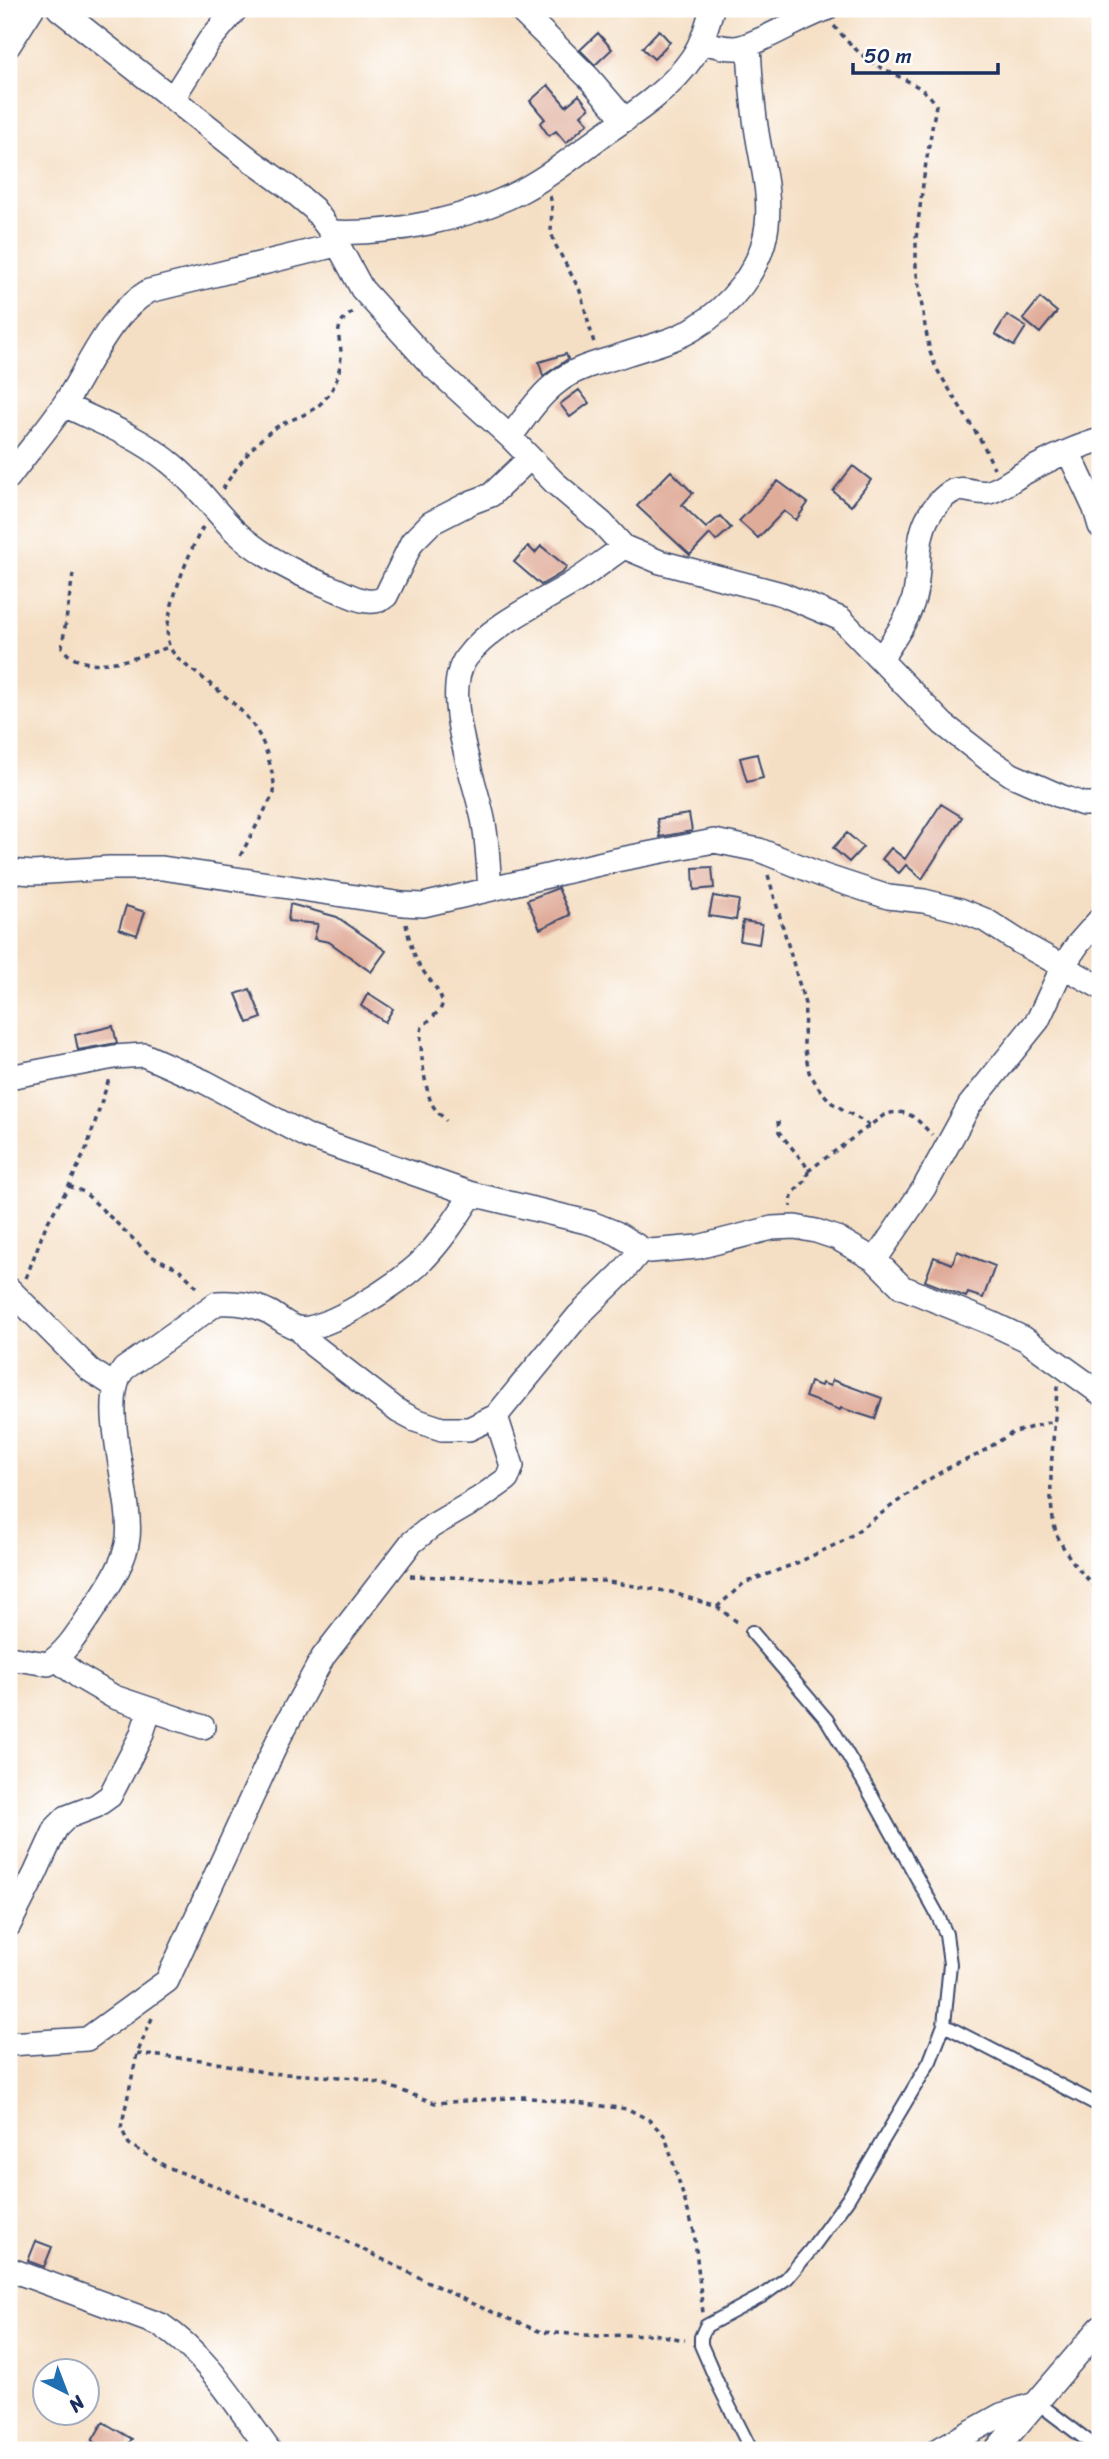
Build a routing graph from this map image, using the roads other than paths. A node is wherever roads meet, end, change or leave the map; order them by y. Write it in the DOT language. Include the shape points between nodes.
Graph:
graph roads {
  1 [pos="32,9"];
  2 [pos="59,9"];
  3 [pos="236,9"];
  4 [pos="519,9"];
  5 [pos="712,9"];
  6 [pos="824,9"];
  7 [pos="701,41"];
  8 [pos="749,45"];
  9 [pos="9,46"];
  10 [pos="173,98"];
  11 [pos="625,120"];
  12 [pos="333,238"];
  13 [pos="64,405"];
  14 [pos="510,437"];
  15 [pos="1100,440"];
  16 [pos="1069,453"];
  17 [pos="530,458"];
  18 [pos="9,477"];
  19 [pos="1100,526"];
  20 [pos="624,547"];
  21 [pos="881,659"];
  22 [pos="1100,804"];
  23 [pos="9,871"];
  24 [pos="490,889"];
  25 [pos="1100,919"];
  26 [pos="1063,966"];
  27 [pos="1100,987"];
  28 [pos="9,1077"];
  29 [pos="472,1194"];
  30 [pos="642,1249"];
  31 [pos="875,1260"];
  32 [pos="16,1296"];
  33 [pos="299,1329"];
  34 [pos="115,1386"];
  35 [pos="1100,1393"];
  36 [pos="496,1416"];
  37 [pos="751,1632"];
  38 [pos="9,1658"];
  39 [pos="56,1659"];
  40 [pos="150,1709"];
  41 [pos="203,1727"];
  42 [pos="9,1925"];
  43 [pos="944,2025"];
  44 [pos="9,2044"];
  45 [pos="1100,2106"];
  46 [pos="9,2269"];
  47 [pos="1100,2328"];
  48 [pos="1038,2403"];
  49 [pos="269,2450"];
  50 [pos="751,2450"];
  51 [pos="938,2450"];
  52 [pos="996,2450"];
  53 [pos="1100,2450"];
  1 -- 9 [label="street"];
  2 -- 10 [label="street"];
  3 -- 10 [label="street" via="209,41"];
  4 -- 11 [label="street"];
  5 -- 7 [label="street"];
  6 -- 8 [label="street"];
  7 -- 8 [label="street" via="723,47"];
  7 -- 11 [label="street" via="678,74"];
  8 -- 14 [label="street" via="755,120 769,201 758,260 734,295 692,329 559,381"];
  10 -- 12 [label="street" via="314,209"];
  11 -- 12 [label="street" via="545,177 497,202 453,216"];
  12 -- 13 [label="street" via="137,298 120,314"];
  12 -- 14 [label="street" via="362,289 432,366"];
  13 -- 17 [label="street" via="155,451 252,545 283,565 372,603 386,596 412,542 431,523 492,495"];
  13 -- 18 [label="street"];
  14 -- 17 [label="street"];
  15 -- 16 [label="street"];
  16 -- 19 [label="street"];
  16 -- 21 [label="street" via="984,493 954,490 946,496 928,517 914,596 905,621"];
  17 -- 20 [label="street"];
  20 -- 21 [label="street" via="660,562 782,594 841,619"];
  20 -- 24 [label="street" via="486,638 466,659 457,679 466,750 484,822"];
  21 -- 22 [label="street" via="943,724 1004,769 1060,796"];
  23 -- 24 [label="street" via="162,868 423,905"];
  24 -- 26 [label="street" via="715,841 759,850 888,897 960,910"];
  25 -- 26 [label="street"];
  26 -- 27 [label="street"];
  26 -- 31 [label="street" via="1038,1020 969,1106 924,1188"];
  28 -- 29 [label="street" via="144,1055 309,1137"];
  29 -- 30 [label="street" via="591,1223"];
  29 -- 33 [label="street" via="449,1231 418,1265 337,1318 317,1328"];
  30 -- 31 [label="street" via="660,1252 698,1247 772,1228 795,1227 837,1238"];
  30 -- 36 [label="street" via="578,1316"];
  31 -- 35 [label="street" via="902,1287 1024,1339"];
  32 -- 34 [label="street" via="90,1370"];
  33 -- 34 [label="street" via="236,1301 217,1303 124,1369"];
  33 -- 36 [label="street" via="377,1396 415,1420 442,1429 469,1429"];
  34 -- 39 [label="street" via="128,1541 114,1576"];
  36 -- 44 [label="street" via="512,1466 508,1479 411,1543 323,1657 280,1736 167,1981 87,2039"];
  37 -- 43 [label="lane" via="827,1720 937,1914 946,1934 950,1964"];
  38 -- 39 [label="street" via="48,1664"];
  39 -- 40 [label="street" via="114,1697"];
  40 -- 41 [label="street"];
  40 -- 42 [label="street" via="115,1789 104,1802 67,1817 56,1828"];
  43 -- 45 [label="lane"];
  43 -- 50 [label="lane" via="903,2108 848,2199 808,2252 786,2278 706,2326 701,2337 701,2346"];
  46 -- 49 [label="street" via="161,2325 183,2339"];
  47 -- 48 [label="street"];
  48 -- 51 [label="street" via="1001,2415"];
  48 -- 52 [label="street"];
  48 -- 53 [label="lane"];
}
